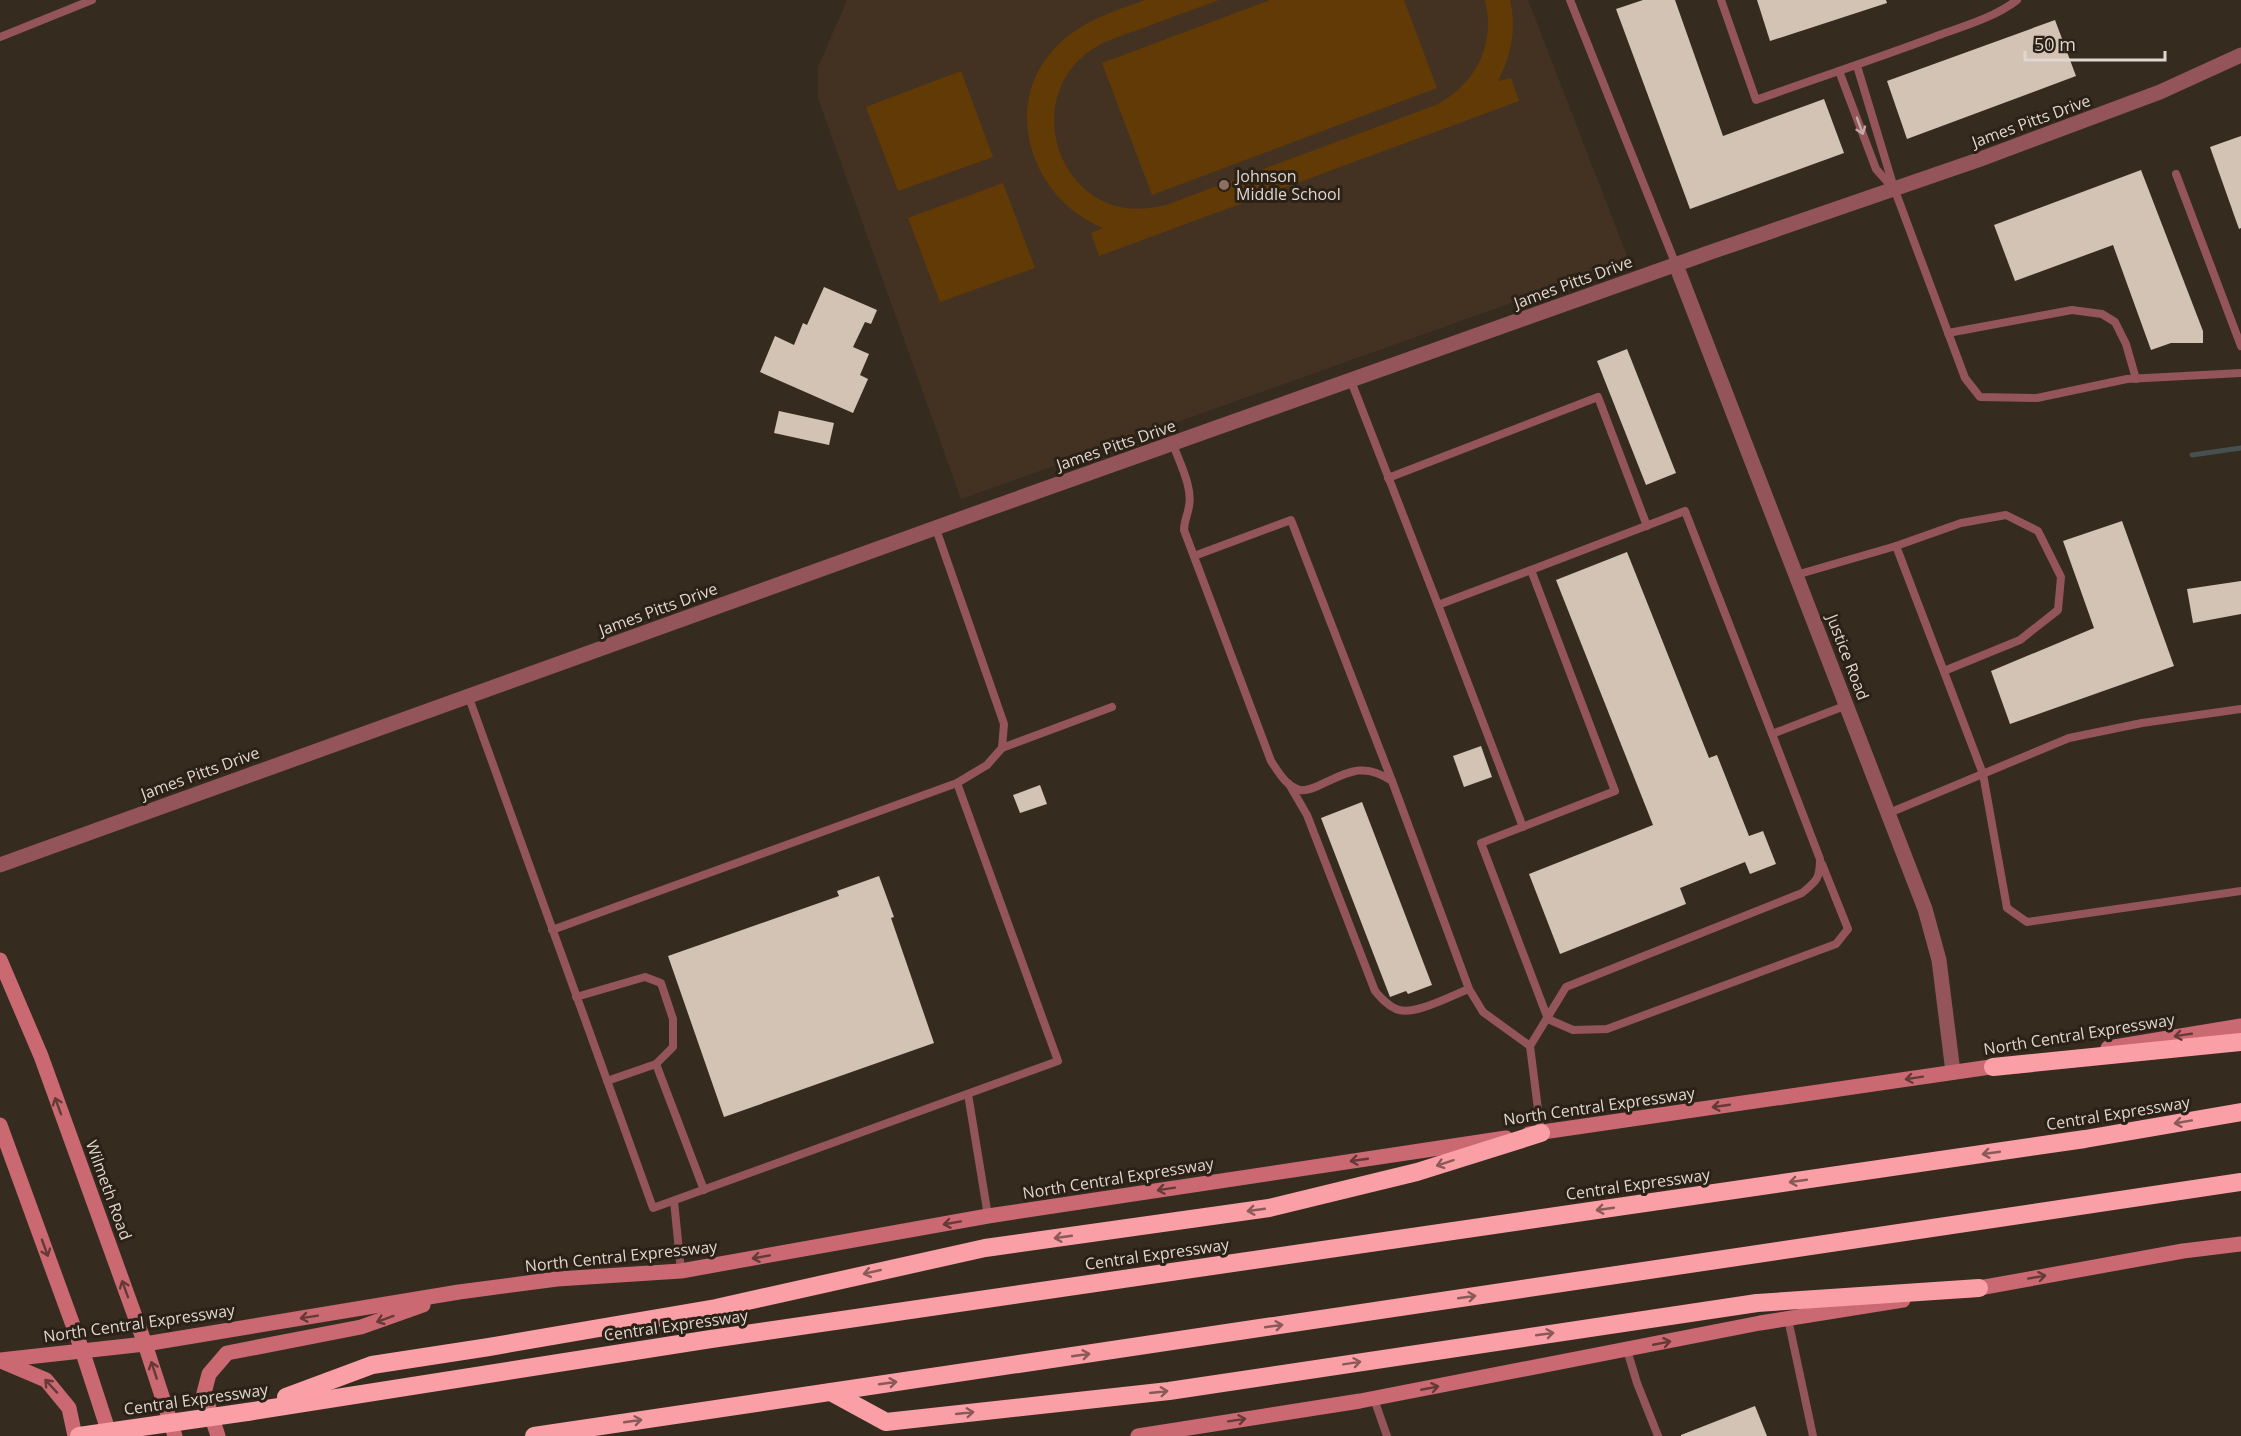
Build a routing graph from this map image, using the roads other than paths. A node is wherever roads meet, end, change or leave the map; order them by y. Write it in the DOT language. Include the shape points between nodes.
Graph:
graph roads {
  1 [pos="92,0"];
  2 [pos="1570,0"];
  3 [pos="1720,0"];
  4 [pos="2017,0"];
  5 [pos="0,37"];
  6 [pos="2241,55"];
  7 [pos="1857,66"];
  8 [pos="1839,71"];
  9 [pos="2176,174"];
  10 [pos="1894,188"];
  11 [pos="1676,265"];
  12 [pos="1948,333"];
  13 [pos="2241,346"];
  14 [pos="2241,373"];
  15 [pos="2136,379"];
  16 [pos="1351,381"];
  17 [pos="1173,444"];
  18 [pos="1388,478"];
  19 [pos="1647,526"];
  20 [pos="936,529"];
  21 [pos="1896,546"];
  22 [pos="1194,556"];
  23 [pos="1531,570"];
  24 [pos="1796,574"];
  25 [pos="1438,605"];
  26 [pos="1944,671"];
  27 [pos="468,695"];
  28 [pos="1847,705"];
  29 [pos="1112,707"];
  30 [pos="2241,709"];
  31 [pos="1772,734"];
  32 [pos="1002,748"];
  33 [pos="1983,774"];
  34 [pos="1392,781"];
  35 [pos="957,783"];
  36 [pos="1289,784"];
  37 [pos="1889,813"];
  38 [pos="1523,827"];
  39 [pos="1820,859"];
  40 [pos="0,865"];
  41 [pos="2241,891"];
  42 [pos="552,930"];
  43 [pos="0,960"];
  44 [pos="1469,988"];
  45 [pos="576,998"];
  46 [pos="1548,1019"];
  47 [pos="2241,1026"];
  48 [pos="2241,1042"];
  49 [pos="1530,1046"];
  50 [pos="656,1064"];
  51 [pos="1993,1066"];
  52 [pos="1953,1072"];
  53 [pos="607,1081"];
  54 [pos="968,1094"];
  55 [pos="2241,1112"];
  56 [pos="0,1125"];
  57 [pos="1541,1133"];
  58 [pos="2241,1182"];
  59 [pos="704,1190"];
  60 [pos="674,1201"];
  61 [pos="988,1216"];
  62 [pos="2241,1244"];
  63 [pos="681,1271"];
  64 [pos="1979,1288"];
  65 [pos="459,1292"];
  66 [pos="1788,1319"];
  67 [pos="146,1344"];
  68 [pos="82,1350"];
  69 [pos="1627,1350"];
  70 [pos="0,1360"];
  71 [pos="831,1392"];
  72 [pos="1374,1399"];
  73 [pos="247,1412"];
  74 [pos="1164,1434"];
  75 [pos="77,1436"];
  76 [pos="110,1436"];
  77 [pos="175,1436"];
  78 [pos="218,1436"];
  79 [pos="534,1436"];
  80 [pos="1138,1436"];
  81 [pos="1388,1436"];
  82 [pos="1658,1436"];
  83 [pos="1813,1436"];
  1 -- 5 [label="lane"];
  2 -- 11 [label="lane"];
  3 -- 8 [label="lane" via="1756,100"];
  4 -- 7 [label="lane" via="1969,24"];
  6 -- 10 [label="street, James Pitts Drive" via="2133,102"];
  7 -- 8 [label="lane"];
  7 -- 10 [label="lane"];
  8 -- 10 [label="lane, one-way" via="1876,169"];
  9 -- 13 [label="lane"];
  10 -- 11 [label="street, James Pitts Drive"];
  10 -- 12 [label="lane"];
  11 -- 16 [label="street, James Pitts Drive"];
  11 -- 24 [label="street, Justice Road"];
  12 -- 15 [label="lane" via="1965,378 1980,397 2037,398"];
  12 -- 15 [label="lane" via="2072,310 2102,314 2115,322"];
  14 -- 15 [label="lane"];
  16 -- 17 [label="street, James Pitts Drive"];
  16 -- 18 [label="lane"];
  17 -- 20 [label="street, James Pitts Drive"];
  17 -- 22 [label="lane" via="1189,494 1184,530"];
  18 -- 19 [label="lane" via="1598,397"];
  18 -- 25 [label="lane"];
  19 -- 23 [label="lane"];
  19 -- 31 [label="lane" via="1685,512"];
  20 -- 27 [label="street, James Pitts Drive"];
  20 -- 32 [label="lane" via="1004,724"];
  21 -- 24 [label="lane"];
  21 -- 26 [label="lane"];
  21 -- 26 [label="lane" via="1961,523 2006,515 2038,531 2061,577 2058,610 2020,640"];
  22 -- 34 [label="lane" via="1291,520"];
  22 -- 36 [label="lane" via="1272,761"];
  23 -- 25 [label="lane"];
  23 -- 38 [label="lane" via="1616,791"];
  24 -- 28 [label="street, Justice Road"];
  25 -- 38 [label="lane"];
  26 -- 33 [label="lane"];
  27 -- 40 [label="street, James Pitts Drive"];
  27 -- 42 [label="lane"];
  28 -- 31 [label="lane"];
  28 -- 37 [label="street, Justice Road"];
  29 -- 32 [label="lane"];
  30 -- 33 [label="lane" via="2069,738"];
  31 -- 39 [label="lane"];
  32 -- 35 [label="lane" via="987,765"];
  33 -- 37 [label="lane"];
  33 -- 41 [label="lane" via="2007,908 2027,922"];
  34 -- 36 [label="lane" via="1362,770 1342,774 1308,790"];
  34 -- 44 [label="lane"];
  35 -- 42 [label="lane"];
  35 -- 54 [label="lane" via="1058,1061"];
  36 -- 44 [label="lane" via="1307,815 1375,991 1399,1011 1414,1011"];
  37 -- 52 [label="street, Justice Road" via="1933,934"];
  38 -- 46 [label="lane" via="1480,843"];
  39 -- 46 [label="lane" via="1820,875 1802,893 1566,987"];
  39 -- 46 [label="lane" via="1848,929 1836,944 1607,1029 1573,1030"];
  42 -- 45 [label="lane"];
  67 -- 43 [label="main road, Wilmeth Road, one-way" via="37,1045"];
  44 -- 49 [label="lane" via="1483,1012"];
  45 -- 50 [label="lane" via="645,977 661,983 674,1019 673,1047"];
  45 -- 53 [label="lane"];
  46 -- 49 [label="lane"];
  47 -- 51 [label="main road, North Central Expressway, one-way"];
  48 -- 51 [label="highway"];
  49 -- 57 [label="lane"];
  50 -- 53 [label="lane"];
  50 -- 59 [label="lane"];
  51 -- 52 [label="main road, North Central Expressway"];
  52 -- 57 [label="main road, North Central Expressway, one-way"];
  53 -- 60 [label="lane" via="653,1208"];
  54 -- 59 [label="lane"];
  54 -- 61 [label="lane"];
  55 -- 73 [label="highway, Central Expressway, one-way" via="2073,1141 676,1344"];
  56 -- 68 [label="main road, one-way"];
  57 -- 61 [label="main road, North Central Expressway, one-way"];
  57 -- 73 [label="highway, one-way" via="1417,1172 1269,1208 985,1248 716,1308 372,1365"];
  71 -- 58 [label="highway, one-way"];
  59 -- 60 [label="lane"];
  60 -- 63 [label="lane"];
  61 -- 63 [label="main road, North Central Expressway, one-way"];
  64 -- 62 [label="main road, one-way"];
  63 -- 65 [label="main road, North Central Expressway"];
  64 -- 66 [label="main road"];
  71 -- 64 [label="highway, one-way" via="886,1422 1169,1391 1757,1303"];
  65 -- 67 [label="main road, North Central Expressway, one-way"];
  65 -- 78 [label="main road, one-way" via="361,1328 227,1353 209,1374 204,1393"];
  69 -- 66 [label="main road, one-way"];
  66 -- 83 [label="lane"];
  67 -- 68 [label="main road, North Central Expressway"];
  77 -- 67 [label="main road, Wilmeth Road, one-way"];
  68 -- 70 [label="main road, North Central Expressway"];
  68 -- 76 [label="main road"];
  72 -- 69 [label="main road, one-way"];
  69 -- 82 [label="lane"];
  75 -- 70 [label="main road, one-way" via="69,1408 46,1380"];
  79 -- 71 [label="highway, one-way"];
  74 -- 72 [label="main road, one-way"];
  72 -- 81 [label="lane"];
  73 -- 75 [label="highway, Central Expressway, bridge"];
  74 -- 80 [label="main road"];
}
